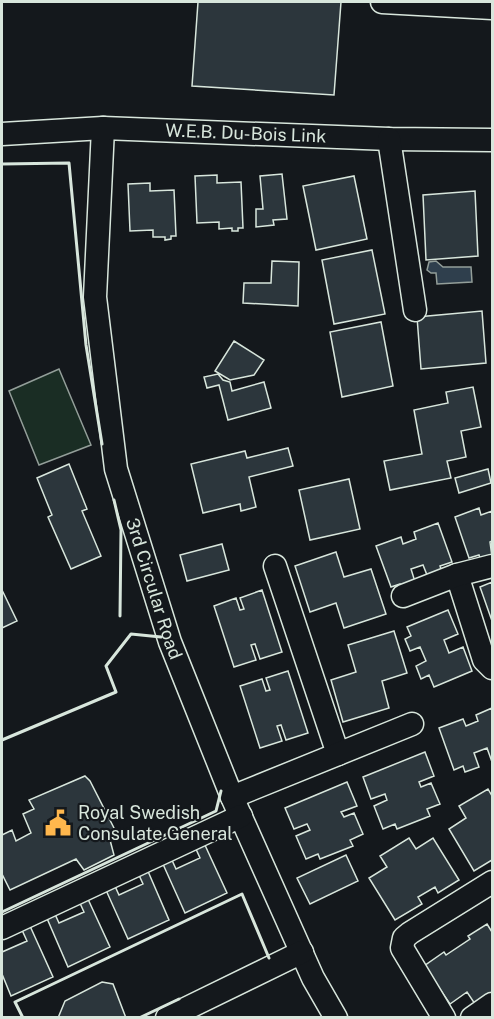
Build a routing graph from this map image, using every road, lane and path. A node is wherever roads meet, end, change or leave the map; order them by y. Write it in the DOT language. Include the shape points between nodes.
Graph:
graph roads {
  1 [pos="382,2"];
  2 [pos="492,9"];
  3 [pos="103,128"];
  4 [pos="2,134"];
  5 [pos="389,139"];
  6 [pos="492,140"];
  7 [pos="415,310"];
  8 [pos="275,566"];
  9 [pos="492,566"];
  10 [pos="458,576"];
  11 [pos="403,596"];
  12 [pos="492,668"];
  13 [pos="412,724"];
  14 [pos="338,754"];
  15 [pos="237,807"];
  16 [pos="492,882"];
  17 [pos="2,928"];
  18 [pos="302,952"];
  19 [pos="492,1004"];
  20 [pos="166,1017"];
  21 [pos="336,1017"];
  22 [pos="444,1017"];
  23 [pos="472,1017"];
  1 -- 2 [label="street"];
  3 -- 4 [label="street, W.E.B. Du-Bois Link"];
  3 -- 5 [label="street, W.E.B. Du-Bois Link"];
  3 -- 15 [label="street, 3rd Circular Road" via="96,297 116,469 170,642"];
  5 -- 6 [label="street, W.E.B. Du-Bois Link"];
  5 -- 7 [label="street"];
  8 -- 14 [label="street"];
  9 -- 10 [label="street"];
  10 -- 11 [label="street"];
  10 -- 12 [label="street" via="484,660"];
  13 -- 14 [label="street"];
  14 -- 15 [label="street"];
  15 -- 17 [label="street"];
  15 -- 18 [label="street, 3rd Circular Road"];
  16 -- 22 [label="street" via="404,938 402,948"];
  18 -- 20 [label="street"];
  18 -- 21 [label="street, 3rd Circular Road"];
  19 -- 23 [label="street"];
}
